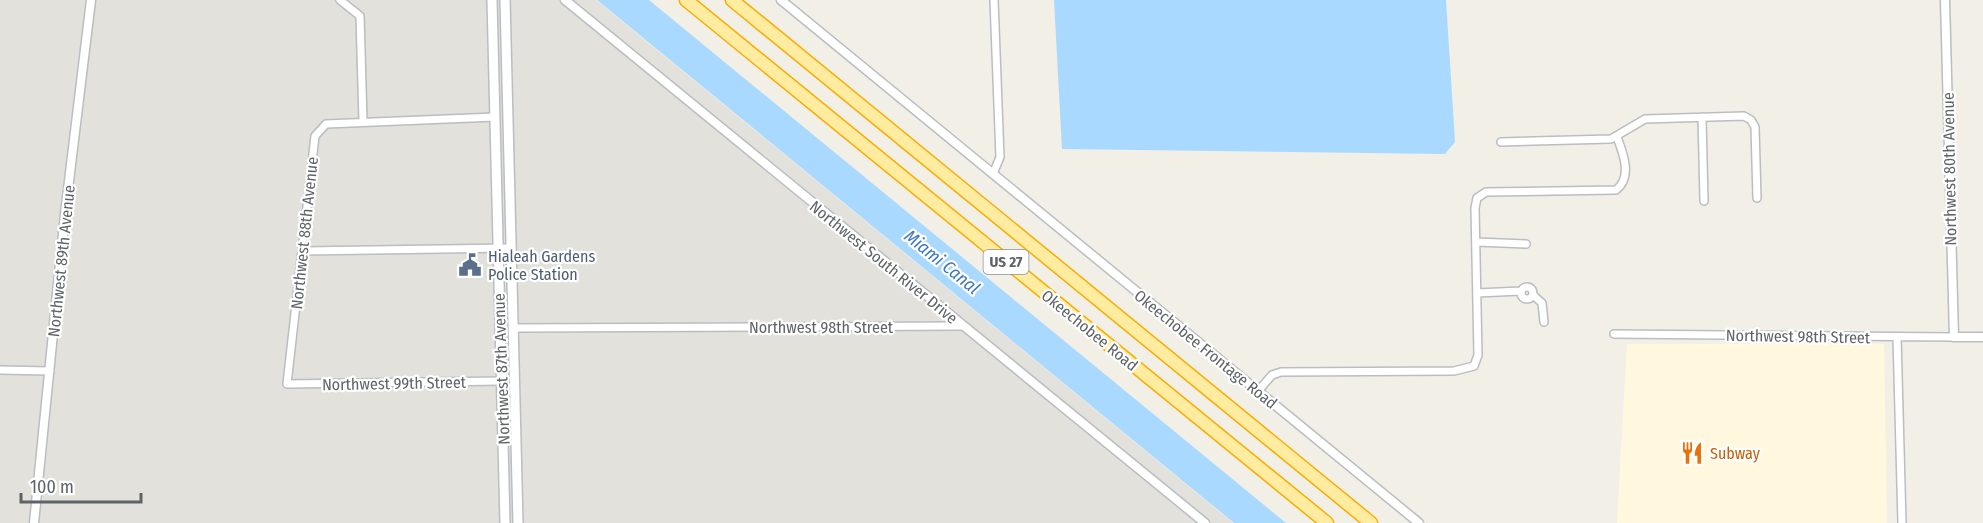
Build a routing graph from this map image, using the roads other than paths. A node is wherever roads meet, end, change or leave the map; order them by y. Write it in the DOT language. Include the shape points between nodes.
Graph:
graph roads {
  1 [pos="91,0"];
  2 [pos="340,0"];
  3 [pos="492,0"];
  4 [pos="505,0"];
  5 [pos="565,0"];
  6 [pos="686,0"];
  7 [pos="732,0"];
  8 [pos="781,0"];
  9 [pos="994,0"];
  10 [pos="1945,0"];
  11 [pos="495,117"];
  12 [pos="1702,117"];
  13 [pos="363,121"];
  14 [pos="1617,137"];
  15 [pos="1501,142"];
  16 [pos="993,174"];
  17 [pos="1757,198"];
  18 [pos="1704,201"];
  19 [pos="1476,242"];
  20 [pos="1526,244"];
  21 [pos="511,248"];
  22 [pos="498,249"];
  23 [pos="303,251"];
  24 [pos="1477,292"];
  25 [pos="1544,322"];
  26 [pos="962,327"];
  27 [pos="513,328"];
  28 [pos="1614,334"];
  29 [pos="1897,337"];
  30 [pos="1954,337"];
  31 [pos="1983,337"];
  32 [pos="0,370"];
  33 [pos="50,371"];
  34 [pos="502,381"];
  35 [pos="287,384"];
  36 [pos="1258,391"];
  37 [pos="34,523"];
  38 [pos="505,523"];
  39 [pos="518,523"];
  40 [pos="1205,523"];
  41 [pos="1327,523"];
  42 [pos="1371,523"];
  43 [pos="1419,523"];
  44 [pos="1902,523"];
  1 -- 33 [label="street, Northwest 89th Avenue"];
  2 -- 13 [label="street" via="360,16"];
  3 -- 11 [label="main road, Northwest 87th Avenue"];
  4 -- 21 [label="main road, Northwest 87th Avenue"];
  5 -- 26 [label="street, Northwest South River Drive"];
  6 -- 41 [label="highway, Okeechobee Road / US 27"];
  7 -- 42 [label="highway, Okeechobee Road / US 27"];
  8 -- 16 [label="street, Okeechobee Frontage Road"];
  9 -- 16 [label="street" via="1000,158"];
  10 -- 30 [label="street, Northwest 80th Avenue"];
  11 -- 13 [label="street, Northwest 88th Avenue"];
  11 -- 22 [label="main road, Northwest 87th Avenue"];
  12 -- 14 [label="street" via="1641,120"];
  12 -- 17 [label="street" via="1739,116 1751,120 1756,130"];
  12 -- 18 [label="street"];
  13 -- 23 [label="street, Northwest 88th Avenue" via="326,124 315,136"];
  14 -- 15 [label="street"];
  14 -- 19 [label="street" via="1625,169 1616,190 1480,194 1475,208"];
  16 -- 36 [label="street, Okeechobee Frontage Road"];
  19 -- 20 [label="street"];
  19 -- 24 [label="street"];
  21 -- 22 [label="street"];
  21 -- 27 [label="main road, Northwest 87th Avenue"];
  22 -- 23 [label="street"];
  22 -- 34 [label="main road, Northwest 87th Avenue"];
  23 -- 35 [label="street, Northwest 88th Avenue"];
  24 -- 25 [label="street" via="1530,288 1541,300"];
  24 -- 36 [label="street" via="1479,355 1474,366 1454,370 1281,372 1272,375"];
  26 -- 27 [label="street, Northwest 98th Street"];
  26 -- 40 [label="street, Northwest South River Drive"];
  27 -- 39 [label="main road, Northwest 87th Avenue"];
  28 -- 29 [label="street, Northwest 98th Street"];
  29 -- 30 [label="street, Northwest 98th Street"];
  29 -- 44 [label="street"];
  30 -- 31 [label="street, Northwest 98th Street"];
  32 -- 33 [label="street"];
  33 -- 37 [label="street, Northwest 89th Avenue"];
  34 -- 35 [label="street, Northwest 99th Street"];
  34 -- 38 [label="main road, Northwest 87th Avenue"];
  36 -- 43 [label="street, Okeechobee Frontage Road"];
}
